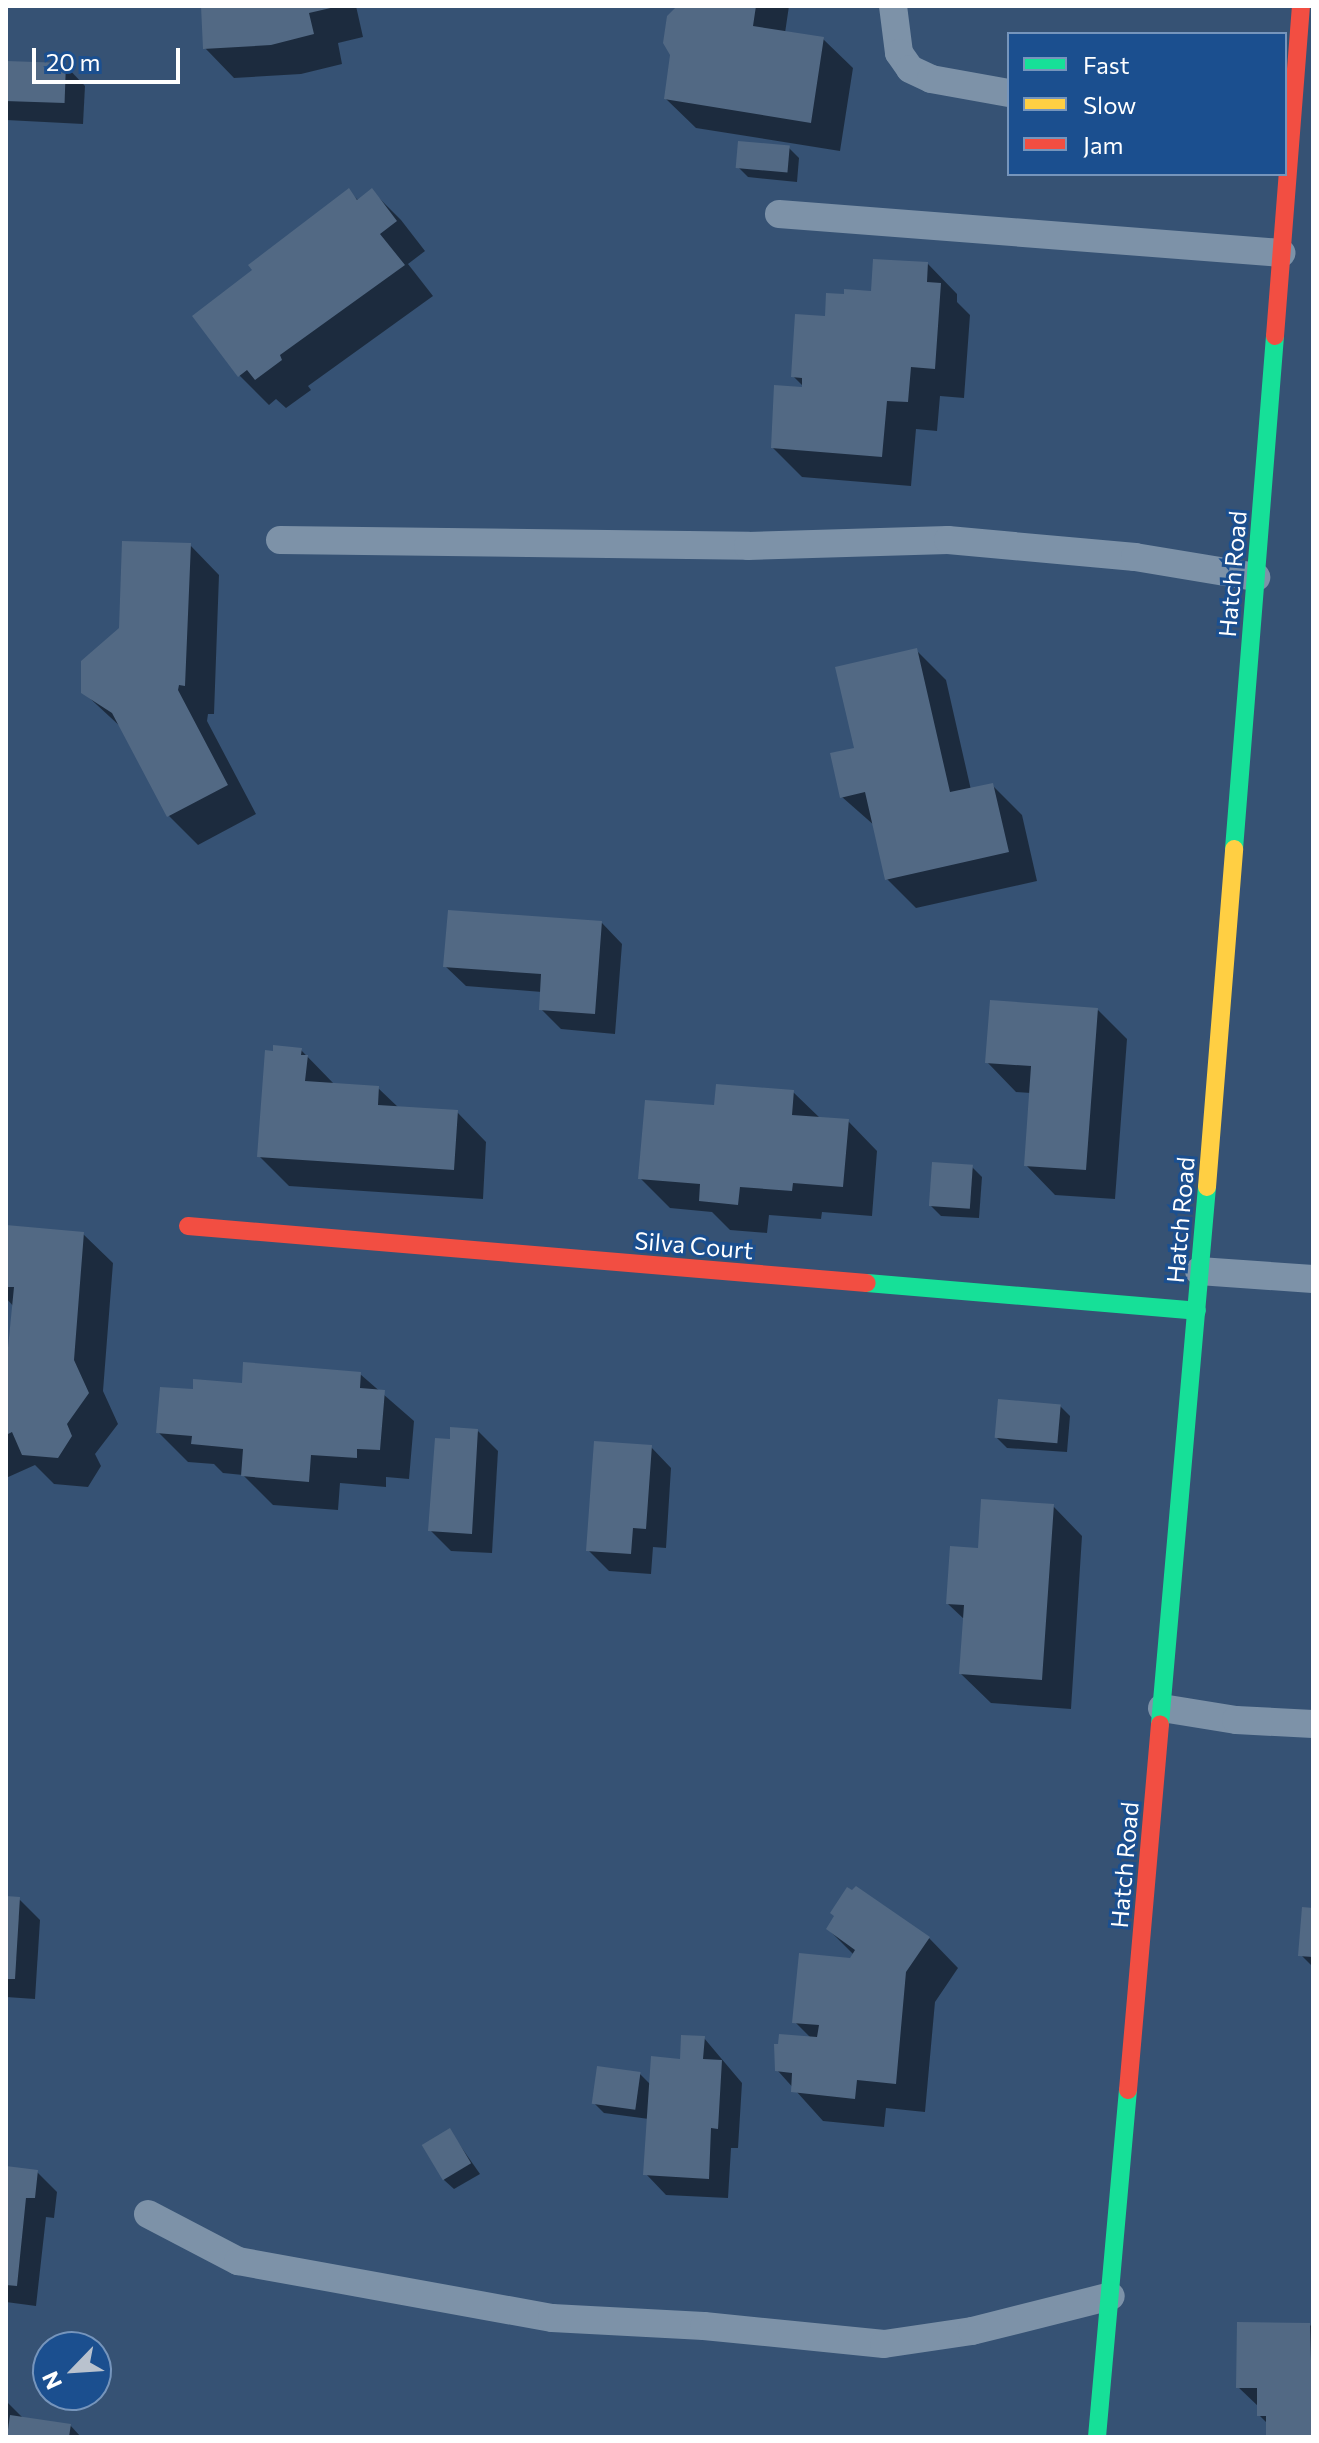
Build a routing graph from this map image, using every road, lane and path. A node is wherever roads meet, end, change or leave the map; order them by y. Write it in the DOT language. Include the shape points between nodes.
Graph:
graph roads {
  1 [pos="893,6"];
  2 [pos="1301,6"];
  3 [pos="1007,93"];
  4 [pos="1287,155"];
  5 [pos="1286,176"];
  6 [pos="779,214"];
  7 [pos="1281,253"];
  8 [pos="280,540"];
  9 [pos="1256,577"];
  10 [pos="188,1226"];
  11 [pos="1199,1271"];
  12 [pos="1313,1279"];
  13 [pos="1197,1311"];
  14 [pos="1162,1708"];
  15 [pos="1313,1724"];
  16 [pos="148,2214"];
  17 [pos="1111,2296"];
  18 [pos="1097,2437"];
  1 -- 3 [label="lane" via="899,53 910,69 931,79"];
  2 -- 4 [label="street, Hatch Road"];
  5 -- 7 [label="street, Hatch Road"];
  6 -- 7 [label="lane"];
  7 -- 9 [label="street, Hatch Road"];
  8 -- 9 [label="lane" via="748,546 948,540 1135,557"];
  9 -- 11 [label="street, Hatch Road"];
  10 -- 13 [label="street, Silva Court"];
  11 -- 12 [label="lane"];
  11 -- 13 [label="street, Hatch Road"];
  13 -- 14 [label="street, Hatch Road"];
  14 -- 15 [label="lane" via="1236,1720"];
  14 -- 17 [label="street, Hatch Road"];
  16 -- 17 [label="lane" via="238,2261 552,2318 884,2344 972,2331"];
  17 -- 18 [label="street, Hatch Road"];
}
